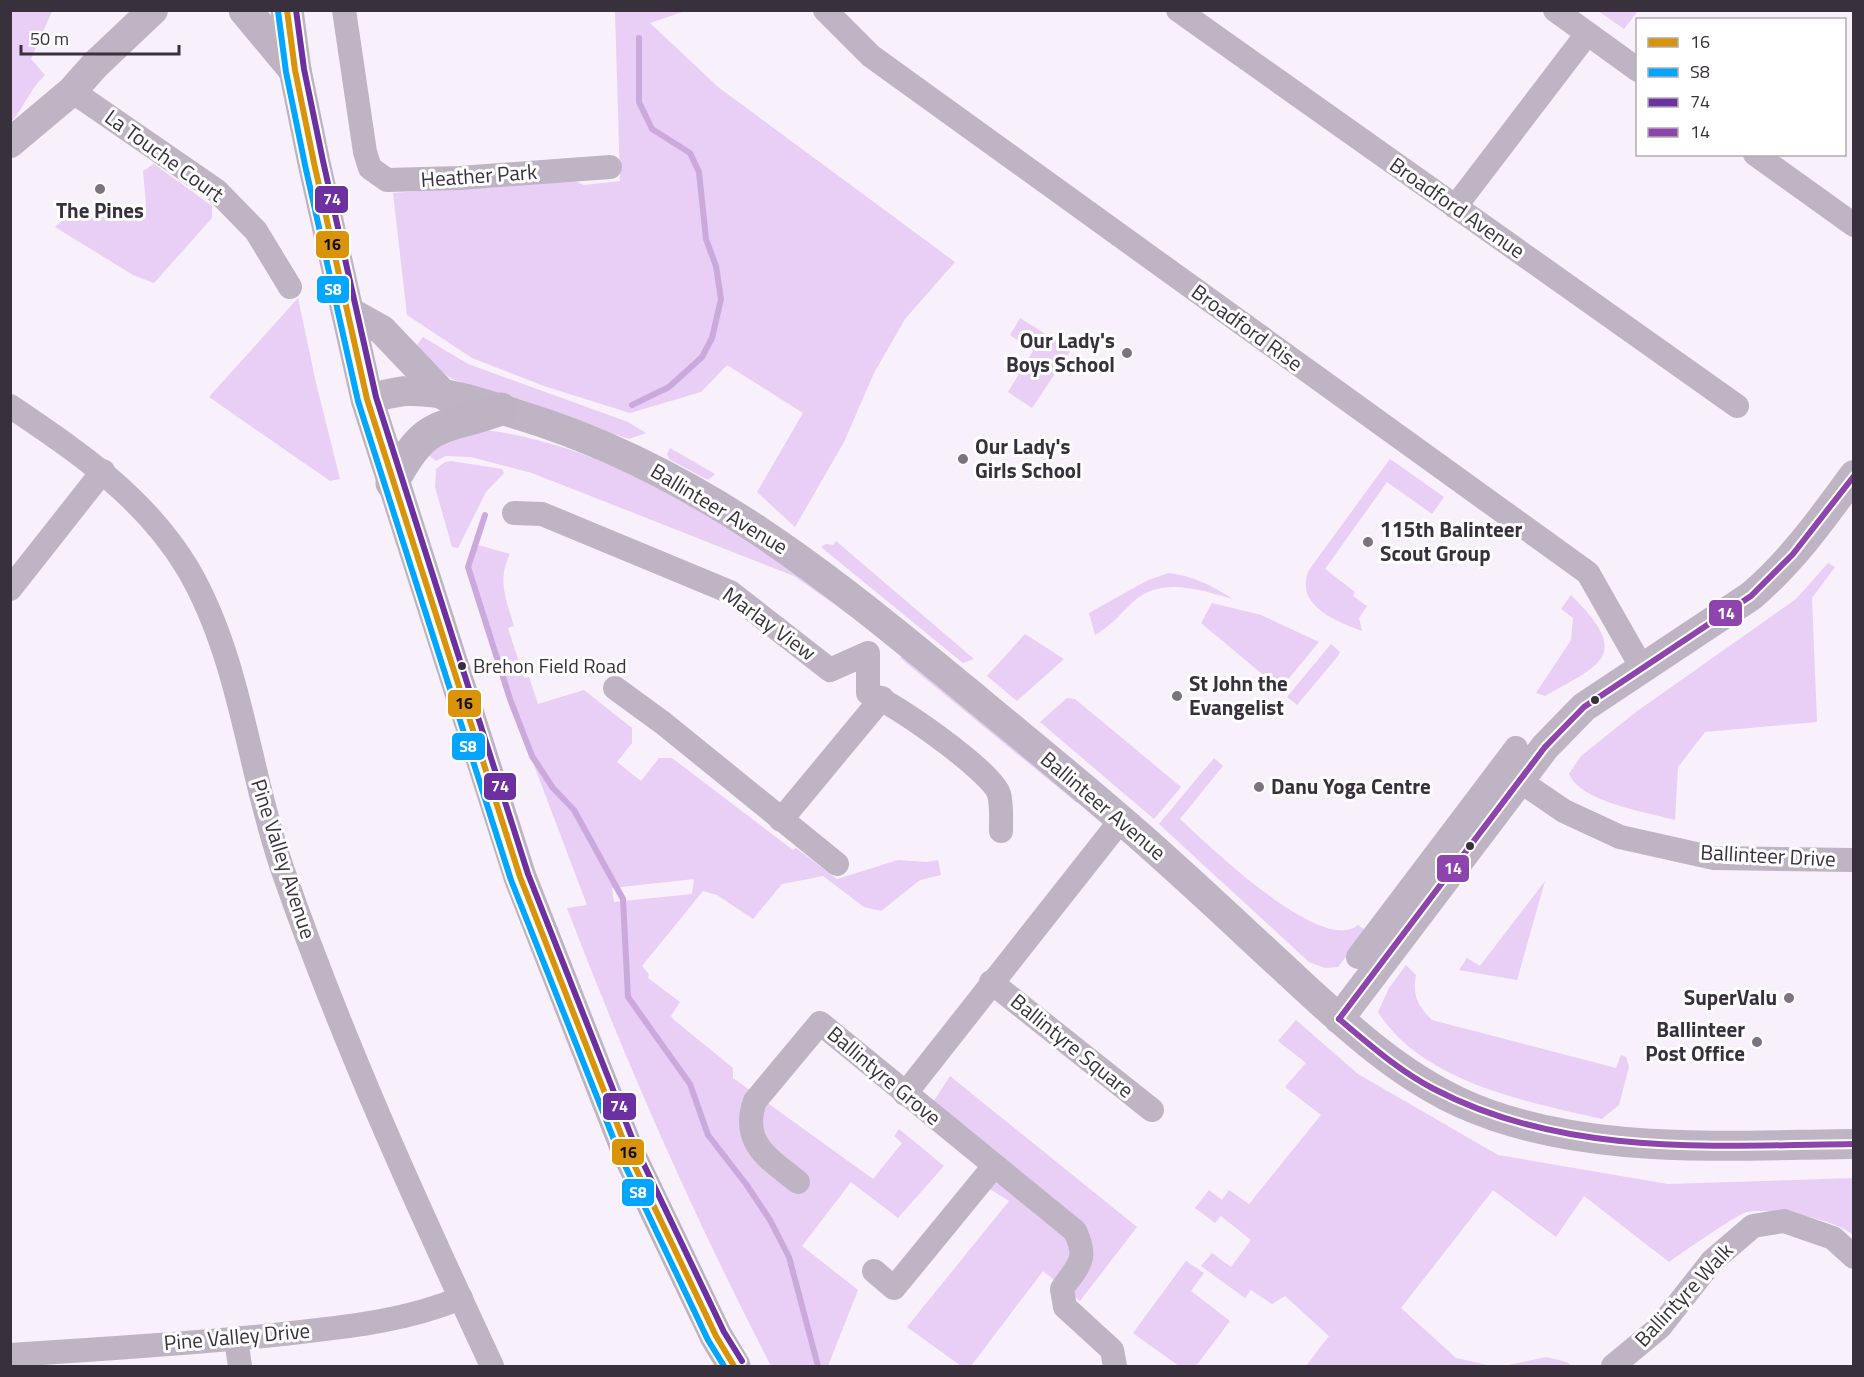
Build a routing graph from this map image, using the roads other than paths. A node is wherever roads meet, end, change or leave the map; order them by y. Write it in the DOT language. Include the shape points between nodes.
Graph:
graph roads {
  1 [pos="153,10"];
  2 [pos="244,10"];
  3 [pos="287,10"];
  4 [pos="344,10"];
  5 [pos="825,10"];
  6 [pos="1178,10"];
  7 [pos="1555,10"];
  8 [pos="1587,34"];
  9 [pos="1636,69"];
  10 [pos="296,70"];
  11 [pos="72,91"];
  12 [pos="10,143"];
  13 [pos="1758,156"];
  14 [pos="610,167"];
  15 [pos="1455,207"];
  16 [pos="1854,225"];
  17 [pos="290,287"];
  18 [pos="348,311"];
  19 [pos="445,396"];
  20 [pos="367,399"];
  21 [pos="10,406"];
  22 [pos="1737,406"];
  23 [pos="501,409"];
  24 [pos="103,471"];
  25 [pos="1854,475"];
  26 [pos="392,483"];
  27 [pos="514,513"];
  28 [pos="10,589"];
  29 [pos="889,627"];
  30 [pos="868,652"];
  31 [pos="1642,668"];
  32 [pos="615,688"];
  33 [pos="882,698"];
  34 [pos="1516,748"];
  35 [pos="1510,774"];
  36 [pos="782,820"];
  37 [pos="1121,820"];
  38 [pos="1001,831"];
  39 [pos="1854,860"];
  40 [pos="837,864"];
  41 [pos="1387,938"];
  42 [pos="1358,957"];
  43 [pos="991,982"];
  44 [pos="1339,1019"];
  45 [pos="905,1094"];
  46 [pos="1152,1110"];
  47 [pos="1854,1144"];
  48 [pos="994,1166"];
  49 [pos="798,1182"];
  50 [pos="1854,1257"];
  51 [pos="874,1271"];
  52 [pos="461,1298"];
  53 [pos="236,1339"];
  54 [pos="10,1355"];
  55 [pos="240,1366"];
  56 [pos="492,1366"];
  57 [pos="734,1366"];
  58 [pos="1115,1366"];
  59 [pos="1613,1366"];
  1 -- 11 [label="street"];
  2 -- 10 [label="main road"];
  3 -- 10 [label="main road"];
  4 -- 14 [label="street, Heather Park" via="365,152 370,168 387,180"];
  5 -- 31 [label="street, Broadford Rise" via="871,56 1588,573"];
  6 -- 15 [label="street, Broadford Avenue"];
  7 -- 8 [label="street"];
  8 -- 9 [label="street"];
  8 -- 15 [label="street"];
  10 -- 18 [label="main road"];
  11 -- 12 [label="street"];
  11 -- 17 [label="street, La Touche Court" via="217,191 256,231"];
  13 -- 16 [label="street"];
  15 -- 22 [label="street, Broadford Avenue"];
  18 -- 19 [label="street" via="382,330"];
  18 -- 20 [label="main road"];
  19 -- 20 [label="street, Ballinteer Avenue" via="408,391"];
  19 -- 23 [label="street, Ballinteer Avenue"];
  20 -- 26 [label="main road"];
  21 -- 24 [label="street, Pine Valley Avenue"];
  23 -- 26 [label="main road" via="433,429 415,444"];
  23 -- 29 [label="street, Ballinteer Avenue" via="578,434 683,483 785,547"];
  24 -- 28 [label="street"];
  24 -- 52 [label="street, Pine Valley Avenue" via="163,532 197,586 219,633 282,868 353,1051"];
  25 -- 31 [label="street" via="1805,542 1773,577 1734,608"];
  26 -- 57 [label="main road" via="520,878 628,1152"];
  27 -- 30 [label="street, Marlay View" via="542,514 730,592 830,669"];
  29 -- 30 [label="street"];
  29 -- 37 [label="street, Ballinteer Avenue"];
  30 -- 33 [label="street" via="867,693"];
  31 -- 35 [label="street" via="1584,707 1545,747"];
  32 -- 36 [label="street"];
  33 -- 36 [label="street"];
  33 -- 38 [label="street" via="940,738 993,783 999,794"];
  34 -- 35 [label="street"];
  35 -- 39 [label="street, Ballinteer Drive" via="1564,811 1620,837 1714,858"];
  35 -- 41 [label="street"];
  36 -- 40 [label="street"];
  37 -- 43 [label="street"];
  37 -- 44 [label="street, Ballinteer Avenue"];
  41 -- 42 [label="street"];
  41 -- 44 [label="street"];
  43 -- 45 [label="street"];
  43 -- 46 [label="street, Ballintyre Square"];
  44 -- 47 [label="street, Ballinteer Avenue" via="1435,1090 1502,1119 1546,1131 1621,1141"];
  45 -- 48 [label="street, Ballintyre Grove"];
  45 -- 49 [label="street, Ballintyre Grove" via="820,1023 755,1101 751,1112 758,1149"];
  48 -- 51 [label="street" via="894,1288"];
  48 -- 58 [label="street, Ballintyre Grove" via="1074,1231 1083,1248 1080,1263 1062,1289 1065,1307 1112,1350"];
  50 -- 59 [label="street, Ballintyre Walk" via="1833,1238 1784,1221 1753,1226 1712,1261 1660,1327"];
  52 -- 53 [label="street, Pine Valley Drive" via="410,1317"];
  52 -- 56 [label="street, Pine Valley Avenue"];
  53 -- 54 [label="street, Pine Valley Drive"];
  53 -- 55 [label="street"];
}
